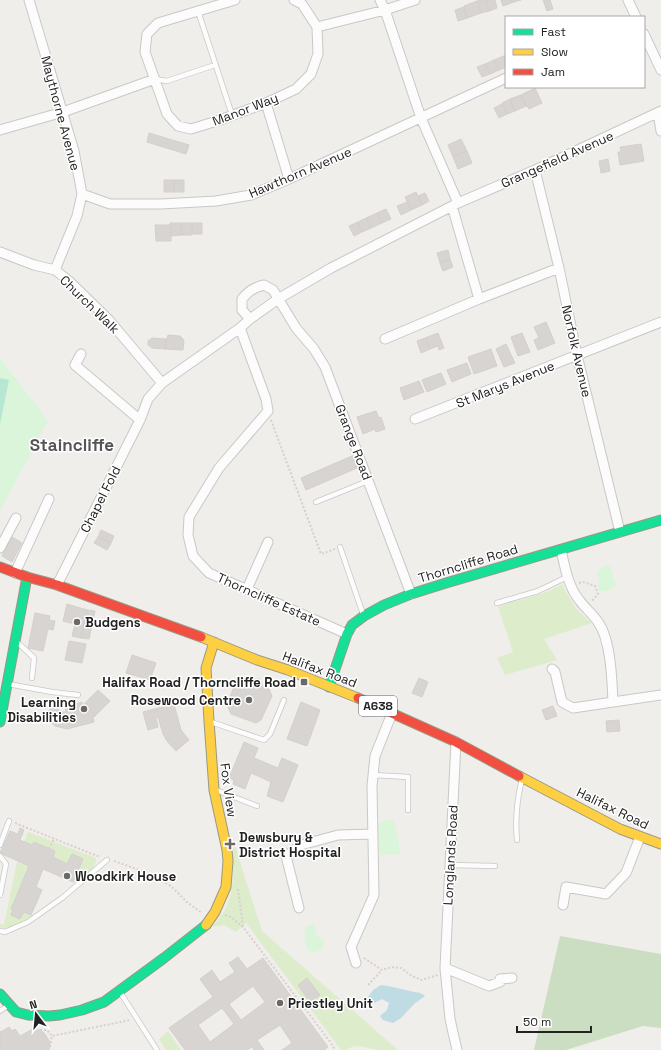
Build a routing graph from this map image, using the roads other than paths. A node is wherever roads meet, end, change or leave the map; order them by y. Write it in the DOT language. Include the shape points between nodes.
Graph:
graph roads {
  1 [pos="29,0"];
  2 [pos="232,0"];
  3 [pos="294,0"];
  4 [pos="380,0"];
  5 [pos="415,0"];
  6 [pos="628,0"];
  7 [pos="385,10"];
  8 [pos="198,11"];
  9 [pos="636,16"];
  10 [pos="317,27"];
  11 [pos="645,36"];
  12 [pos="212,66"];
  13 [pos="661,70"];
  14 [pos="505,78"];
  15 [pos="155,80"];
  16 [pos="266,103"];
  17 [pos="63,112"];
  18 [pos="660,112"];
  19 [pos="232,115"];
  20 [pos="420,118"];
  21 [pos="0,130"];
  22 [pos="661,131"];
  23 [pos="535,170"];
  24 [pos="289,180"];
  25 [pos="82,194"];
  26 [pos="455,204"];
  27 [pos="0,252"];
  28 [pos="559,268"];
  29 [pos="55,270"];
  30 [pos="278,299"];
  31 [pos="479,299"];
  32 [pos="250,319"];
  33 [pos="661,322"];
  34 [pos="240,328"];
  35 [pos="385,339"];
  36 [pos="81,354"];
  37 [pos="577,355"];
  38 [pos="162,384"];
  39 [pos="415,419"];
  40 [pos="140,420"];
  41 [pos="368,481"];
  42 [pos="49,499"];
  43 [pos="316,502"];
  44 [pos="16,518"];
  45 [pos="661,520"];
  46 [pos="620,532"];
  47 [pos="268,542"];
  48 [pos="340,547"];
  49 [pos="0,548"];
  50 [pos="561,550"];
  51 [pos="0,567"];
  52 [pos="15,573"];
  53 [pos="27,576"];
  54 [pos="569,580"];
  55 [pos="57,585"];
  56 [pos="247,589"];
  57 [pos="411,594"];
  58 [pos="497,603"];
  59 [pos="364,616"];
  60 [pos="347,634"];
  61 [pos="15,640"];
  62 [pos="214,642"];
  63 [pos="552,668"];
  64 [pos="32,678"];
  65 [pos="7,684"];
  66 [pos="329,687"];
  67 [pos="78,695"];
  68 [pos="661,695"];
  69 [pos="284,700"];
  70 [pos="613,702"];
  71 [pos="392,712"];
  72 [pos="209,721"];
  73 [pos="0,722"];
  74 [pos="456,742"];
  75 [pos="373,775"];
  76 [pos="522,777"];
  77 [pos="214,790"];
  78 [pos="257,806"];
  79 [pos="408,810"];
  80 [pos="8,820"];
  81 [pos="373,834"];
  82 [pos="640,837"];
  83 [pos="517,840"];
  84 [pos="661,844"];
  85 [pos="0,845"];
  86 [pos="0,856"];
  87 [pos="107,860"];
  88 [pos="450,865"];
  89 [pos="496,866"];
  90 [pos="0,895"];
  91 [pos="563,905"];
  92 [pos="299,908"];
  93 [pos="0,931"];
  94 [pos="360,960"];
  95 [pos="445,970"];
  96 [pos="512,978"];
  97 [pos="119,991"];
  98 [pos="0,994"];
  99 [pos="9,1005"];
  100 [pos="0,1011"];
  101 [pos="157,1050"];
  102 [pos="457,1050"];
  1 -- 17 [label="street, Maythorne Avenue"];
  2 -- 8 [label="street, Manor Way"];
  3 -- 10 [label="street" via="302,4"];
  4 -- 7 [label="street"];
  5 -- 7 [label="street"];
  6 -- 9 [label="street"];
  7 -- 10 [label="street"];
  7 -- 20 [label="street"];
  8 -- 15 [label="street, Manor Way" via="158,23 147,34 145,52"];
  8 -- 19 [label="lane"];
  10 -- 16 [label="street, Manor Way" via="318,54 311,74 296,89"];
  11 -- 13 [label="street"];
  12 -- 15 [label="lane" via="167,81"];
  14 -- 20 [label="street, Hawthorn Avenue"];
  15 -- 17 [label="street"];
  15 -- 19 [label="street, Manor Way" via="167,114 178,126 191,129"];
  16 -- 19 [label="street, Manor Way"];
  16 -- 24 [label="street"];
  17 -- 21 [label="street"];
  17 -- 25 [label="street, Maythorne Avenue"];
  18 -- 22 [label="street"];
  18 -- 23 [label="street, Grangefield Avenue"];
  20 -- 24 [label="street, Hawthorn Avenue"];
  20 -- 26 [label="street"];
  23 -- 26 [label="street, Grangefield Avenue"];
  23 -- 28 [label="street, Norfolk Avenue"];
  24 -- 25 [label="street, Hawthorn Avenue" via="251,195 216,201 110,204"];
  25 -- 29 [label="street, Maythorne Avenue" via="77,216"];
  26 -- 30 [label="street, Chapel Fold" via="331,268"];
  26 -- 31 [label="street"];
  27 -- 29 [label="street, Church Walk"];
  28 -- 31 [label="street"];
  28 -- 37 [label="street, Norfolk Avenue"];
  29 -- 38 [label="street, Church Walk" via="108,318"];
  30 -- 32 [label="street, Chapel Fold"];
  30 -- 32 [label="street" via="272,290 264,285 246,293 242,299 242,310"];
  30 -- 41 [label="street, Grange Road" via="325,367"];
  31 -- 35 [label="street"];
  32 -- 34 [label="street, Chapel Fold"];
  33 -- 37 [label="street, St Marys Avenue"];
  34 -- 38 [label="street, Chapel Fold"];
  34 -- 56 [label="street, Thorncliffe Estate" via="268,411 218,468 189,517 188,535 193,556 209,573"];
  36 -- 40 [label="street" via="75,365"];
  37 -- 39 [label="street, St Marys Avenue"];
  37 -- 46 [label="street, Norfolk Avenue"];
  38 -- 40 [label="street, Chapel Fold" via="148,399"];
  40 -- 55 [label="street, Chapel Fold"];
  41 -- 43 [label="lane"];
  41 -- 57 [label="street, Grange Road"];
  42 -- 52 [label="street"];
  44 -- 49 [label="street"];
  45 -- 46 [label="street, Thorncliffe Road"];
  46 -- 50 [label="street, Thorncliffe Road"];
  47 -- 56 [label="street"];
  48 -- 59 [label="lane"];
  50 -- 54 [label="street"];
  50 -- 57 [label="street, Thorncliffe Road"];
  51 -- 52 [label="street, Halifax Road / A638"];
  52 -- 53 [label="street, Halifax Road / A638"];
  53 -- 55 [label="street, Halifax Road / A638"];
  53 -- 61 [label="street"];
  54 -- 58 [label="lane"];
  54 -- 70 [label="street" via="579,600 598,622 606,639"];
  55 -- 62 [label="street, Halifax Road / A638"];
  56 -- 60 [label="street, Thorncliffe Estate"];
  57 -- 59 [label="street, Thorncliffe Road"];
  59 -- 60 [label="street, Thorncliffe Road" via="352,625"];
  60 -- 66 [label="street, Thorncliffe Road"];
  61 -- 64 [label="lane" via="34,658"];
  61 -- 65 [label="street"];
  62 -- 66 [label="street, Halifax Road / A638"];
  62 -- 72 [label="street, Fox View" via="206,668"];
  63 -- 70 [label="street" via="562,702 573,708"];
  65 -- 67 [label="lane"];
  65 -- 73 [label="street"];
  66 -- 71 [label="street, Halifax Road / A638"];
  68 -- 70 [label="street"];
  69 -- 72 [label="lane" via="270,734 264,740"];
  71 -- 74 [label="street, Halifax Road / A638"];
  71 -- 75 [label="street" via="375,756"];
  72 -- 77 [label="street, Fox View"];
  74 -- 76 [label="street, Halifax Road / A638"];
  74 -- 88 [label="street, Longlands Road"];
  75 -- 79 [label="lane" via="408,777"];
  75 -- 81 [label="street"];
  76 -- 82 [label="street, Halifax Road / A638"];
  76 -- 83 [label="lane" via="518,792"];
  77 -- 78 [label="lane"];
  77 -- 97 [label="street, Fox View" via="228,861 226,887 215,912 206,925"];
  80 -- 85 [label="lane"];
  81 -- 92 [label="street" via="338,836 301,845 286,856"];
  81 -- 94 [label="street" via="374,895 350,947"];
  82 -- 84 [label="street, Halifax Road / A638"];
  82 -- 91 [label="street" via="626,873 606,894 566,887"];
  86 -- 90 [label="lane" via="6,864"];
  87 -- 93 [label="lane" via="62,898 28,922 5,932"];
  88 -- 89 [label="lane"];
  88 -- 95 [label="street, Longlands Road"];
  95 -- 96 [label="street" via="489,986 500,982 500,979"];
  95 -- 102 [label="street, Longlands Road" via="450,1019"];
  97 -- 99 [label="street, Fox View" via="104,1002 60,1015 28,1015 16,1012"];
  97 -- 101 [label="lane"];
  98 -- 99 [label="street"];
  99 -- 100 [label="lane"];
}
